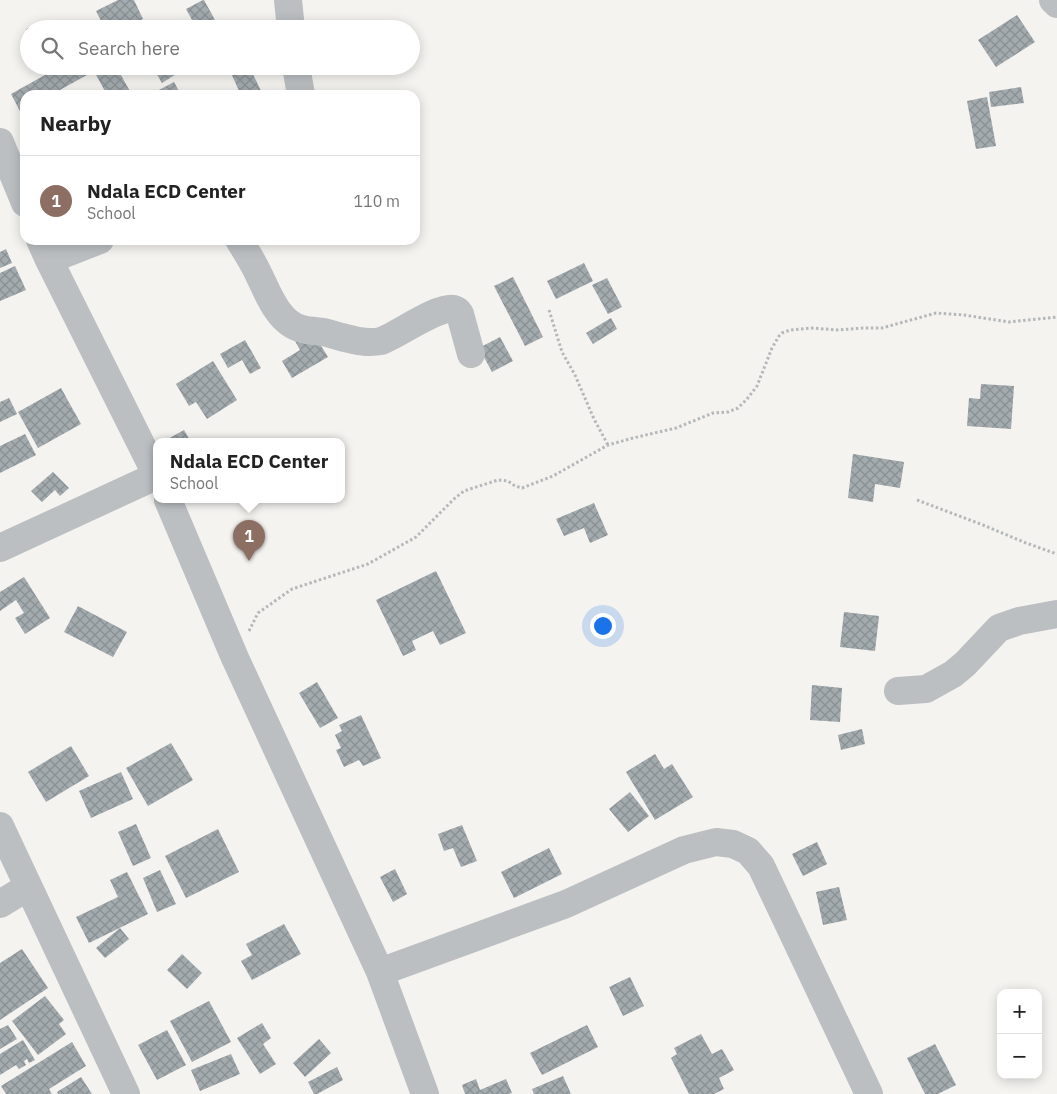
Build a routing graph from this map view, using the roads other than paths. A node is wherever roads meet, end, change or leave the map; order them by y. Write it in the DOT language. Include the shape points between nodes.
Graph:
graph roads {
  1 [pos="288,0"];
  2 [pos="1053,0"];
  3 [pos="1057,4"];
  4 [pos="290,20"];
  5 [pos="298,75"];
  6 [pos="300,90"];
  7 [pos="0,142"];
  8 [pos="20,190"];
  9 [pos="72,245"];
  10 [pos="242,245"];
  11 [pos="45,250"];
  12 [pos="472,354"];
  13 [pos="153,469"];
  14 [pos="153,476"];
  15 [pos="169,503"];
  16 [pos="0,548"];
  17 [pos="1057,614"];
  18 [pos="898,691"];
  19 [pos="0,826"];
  20 [pos="28,887"];
  21 [pos="0,904"];
  22 [pos="380,972"];
  23 [pos="126,1094"];
  24 [pos="424,1094"];
  25 [pos="869,1094"];
  1 -- 4 [label="street"];
  2 -- 3 [label="street"];
  5 -- 6 [label="street"];
  7 -- 8 [label="street"];
  9 -- 11 [label="street"];
  10 -- 12 [label="street" via="273,303 293,326 377,342 439,312 454,309 460,314"];
  11 -- 13 [label="street"];
  14 -- 16 [label="street"];
  15 -- 22 [label="street" via="235,658"];
  17 -- 18 [label="street" via="999,628 953,674 926,689"];
  19 -- 20 [label="street"];
  20 -- 21 [label="street"];
  20 -- 23 [label="street"];
  22 -- 24 [label="street"];
  22 -- 25 [label="street" via="566,904 684,850 716,842 733,844 748,851 761,866"];
}
